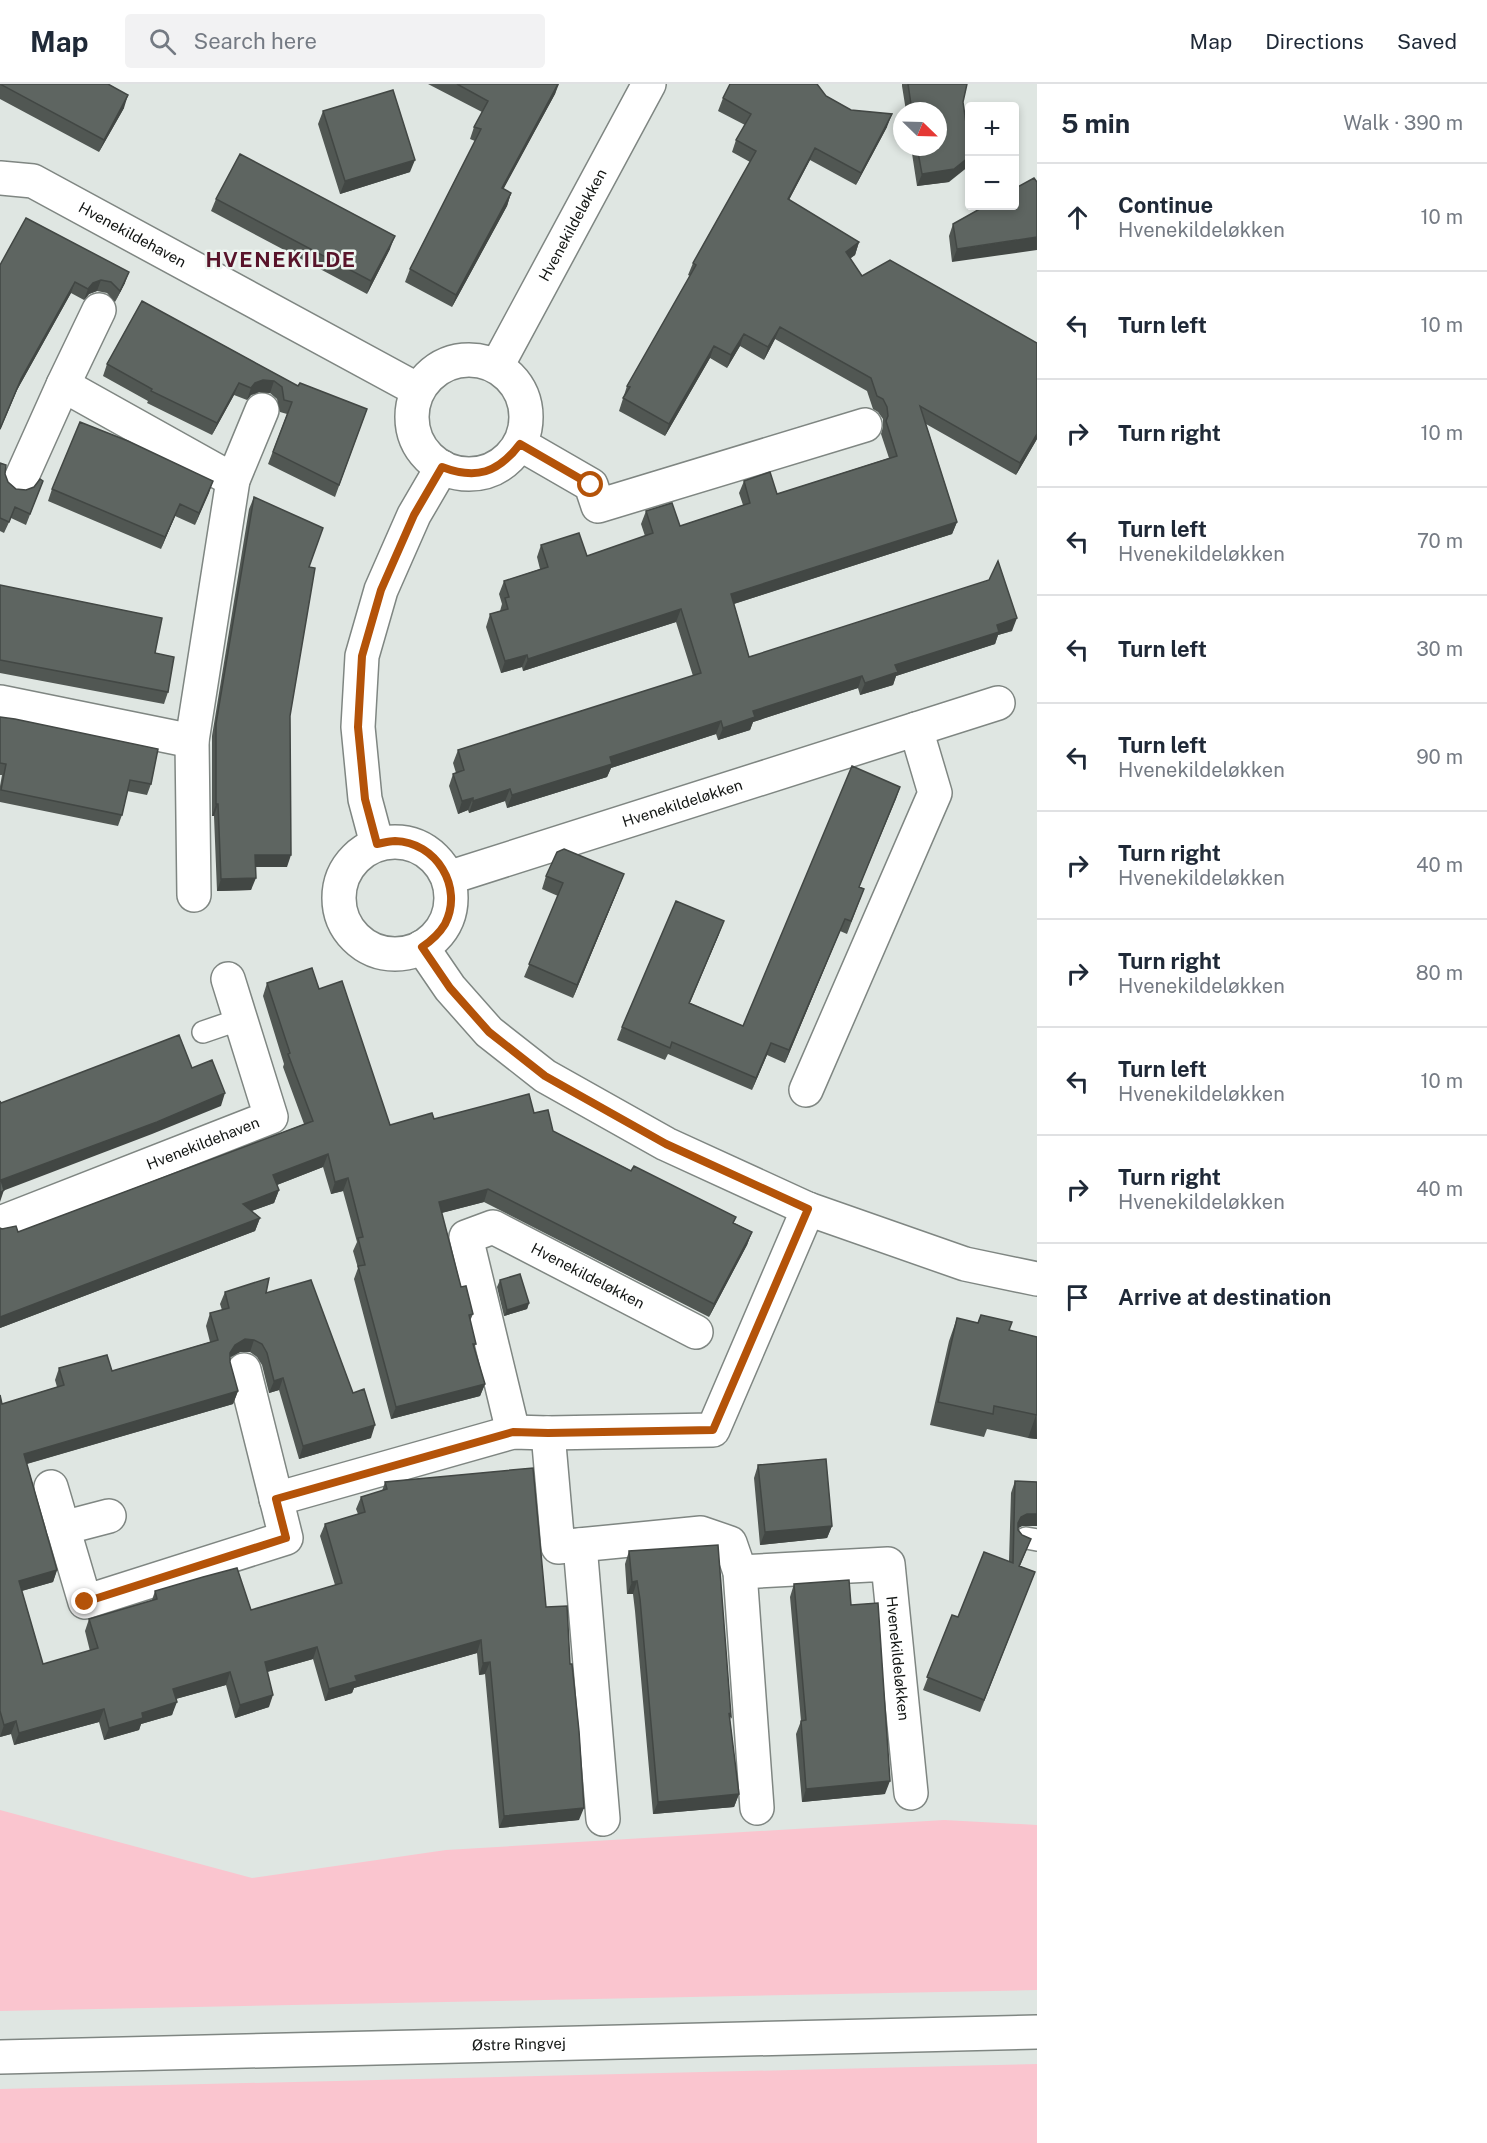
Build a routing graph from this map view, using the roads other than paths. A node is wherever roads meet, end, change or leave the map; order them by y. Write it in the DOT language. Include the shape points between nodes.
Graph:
graph roads {
  1 [pos="649,84"];
  2 [pos="0,178"];
  3 [pos="99,310"];
  4 [pos="497,366"];
  5 [pos="63,385"];
  6 [pos="418,390"];
  7 [pos="262,410"];
  8 [pos="865,425"];
  9 [pos="520,444"];
  10 [pos="442,467"];
  11 [pos="233,480"];
  12 [pos="19,483"];
  13 [pos="0,702"];
  14 [pos="998,703"];
  15 [pos="916,729"];
  16 [pos="192,741"];
  17 [pos="377,844"];
  18 [pos="448,878"];
  19 [pos="194,896"];
  20 [pos="422,947"];
  21 [pos="228,979"];
  22 [pos="241,1019"];
  23 [pos="203,1032"];
  24 [pos="806,1090"];
  25 [pos="808,1209"];
  26 [pos="0,1223"];
  27 [pos="1037,1279"];
  28 [pos="696,1332"];
  29 [pos="244,1370"];
  30 [pos="513,1432"];
  31 [pos="548,1433"];
  32 [pos="51,1487"];
  33 [pos="276,1499"];
  34 [pos="110,1516"];
  35 [pos="63,1528"];
  36 [pos="580,1545"];
  37 [pos="740,1572"];
  38 [pos="911,1793"];
  39 [pos="757,1808"];
  40 [pos="603,1819"];
  41 [pos="1037,2032"];
  42 [pos="0,2056"];
  1 -- 4 [label="street, Hvenekildeløkken"];
  2 -- 6 [label="street, Hvenekildehaven" via="33,181"];
  3 -- 5 [label="street"];
  4 -- 6 [label="street" via="462,359 444,364"];
  4 -- 9 [label="street" via="521,392 526,409"];
  5 -- 11 [label="street"];
  5 -- 12 [label="street"];
  6 -- 10 [label="street" via="412,407 417,442 427,457"];
  7 -- 11 [label="street"];
  8 -- 9 [label="street" via="598,506 591,485"];
  9 -- 10 [label="street" via="509,458 477,474"];
  10 -- 17 [label="street" via="414,515 381,590 362,656 358,727 365,799"];
  11 -- 16 [label="street"];
  13 -- 16 [label="street"];
  14 -- 15 [label="street, Hvenekildeløkken"];
  15 -- 18 [label="street, Hvenekildeløkken"];
  15 -- 24 [label="street" via="935,793"];
  16 -- 19 [label="street"];
  17 -- 18 [label="street" via="394,841 419,847 440,863"];
  17 -- 20 [label="street" via="349,864 341,880 340,914 347,930 374,951 407,954"];
  18 -- 20 [label="street" via="450,910 445,925"];
  20 -- 25 [label="street" via="450,988 489,1032 545,1076 666,1144"];
  21 -- 22 [label="street, Hvenekildehaven"];
  22 -- 23 [label="lane"];
  22 -- 26 [label="street, Hvenekildehaven" via="271,1117"];
  25 -- 27 [label="street" via="965,1264"];
  25 -- 31 [label="street" via="713,1430"];
  28 -- 30 [label="street, Hvenekildeløkken" via="493,1227 466,1237"];
  29 -- 33 [label="street"];
  30 -- 31 [label="street"];
  30 -- 33 [label="street"];
  31 -- 36 [label="street" via="558,1547"];
  32 -- 35 [label="street"];
  33 -- 35 [label="street" via="286,1538 85,1602"];
  34 -- 35 [label="street"];
  36 -- 37 [label="street" via="701,1533 730,1543"];
  36 -- 40 [label="street"];
  37 -- 38 [label="street, Hvenekildeløkken" via="888,1564"];
  37 -- 39 [label="street"];
  41 -- 42 [label="street, Østre Ringvej"];
}
